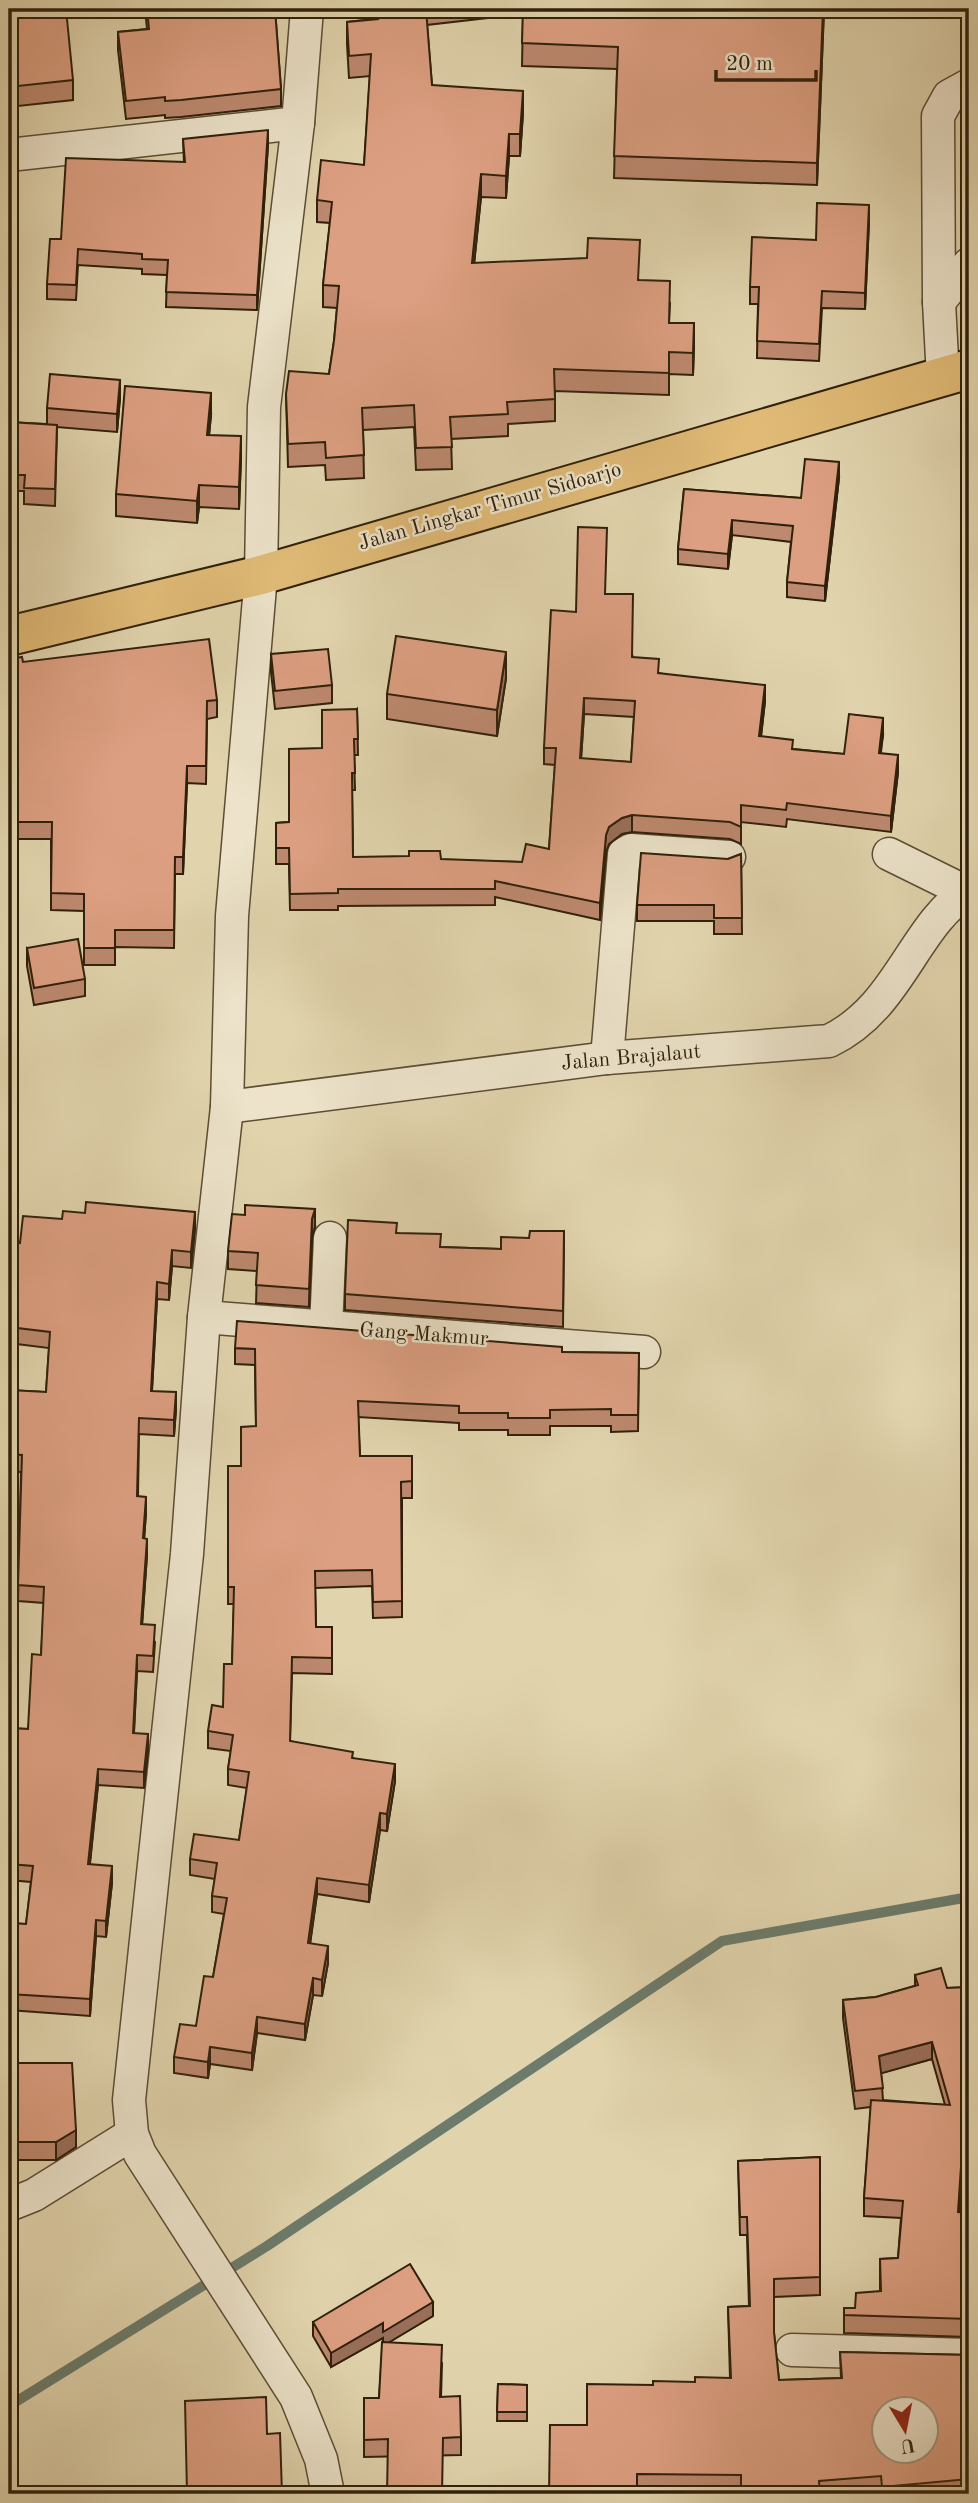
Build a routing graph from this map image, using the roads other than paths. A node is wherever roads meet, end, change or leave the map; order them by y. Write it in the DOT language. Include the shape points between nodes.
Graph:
graph roads {
  1 [pos="307,9"];
  2 [pos="969,85"];
  3 [pos="298,123"];
  4 [pos="9,155"];
  5 [pos="969,264"];
  6 [pos="939,302"];
  7 [pos="956,373"];
  8 [pos="261,575"];
  9 [pos="9,636"];
  10 [pos="889,854"];
  11 [pos="729,858"];
  12 [pos="968,891"];
  13 [pos="607,1058"];
  14 [pos="225,1123"];
  15 [pos="330,1238"];
  16 [pos="204,1317"];
  17 [pos="326,1327"];
  18 [pos="644,1352"];
  19 [pos="136,2144"];
  20 [pos="9,2205"];
  21 [pos="792,2350"];
  22 [pos="969,2355"];
  23 [pos="328,2494"];
  1 -- 3 [label="street"];
  2 -- 6 [label="street" via="949,96 939,116"];
  3 -- 4 [label="street"];
  3 -- 8 [label="street" via="264,407"];
  5 -- 6 [label="street"];
  6 -- 7 [label="street"];
  7 -- 8 [label="main road, Jalan Lingkar Timur Sidoarjo"];
  8 -- 9 [label="main road, Jalan Lingkar Timur Sidoarjo"];
  8 -- 14 [label="street" via="232,916"];
  10 -- 12 [label="street"];
  11 -- 13 [label="street" via="631,850 624,854"];
  12 -- 13 [label="street, Jalan Brajalaut" via="942,916 882,999 858,1024 828,1041"];
  13 -- 14 [label="street, Jalan Brajalaut"];
  14 -- 16 [label="street"];
  15 -- 17 [label="street"];
  16 -- 17 [label="street, Gang Makmur"];
  16 -- 19 [label="street" via="187,1554 128,2100"];
  17 -- 18 [label="street, Gang Makmur"];
  19 -- 20 [label="street"];
  19 -- 23 [label="street" via="296,2397 321,2459"];
  21 -- 22 [label="street"];
}
